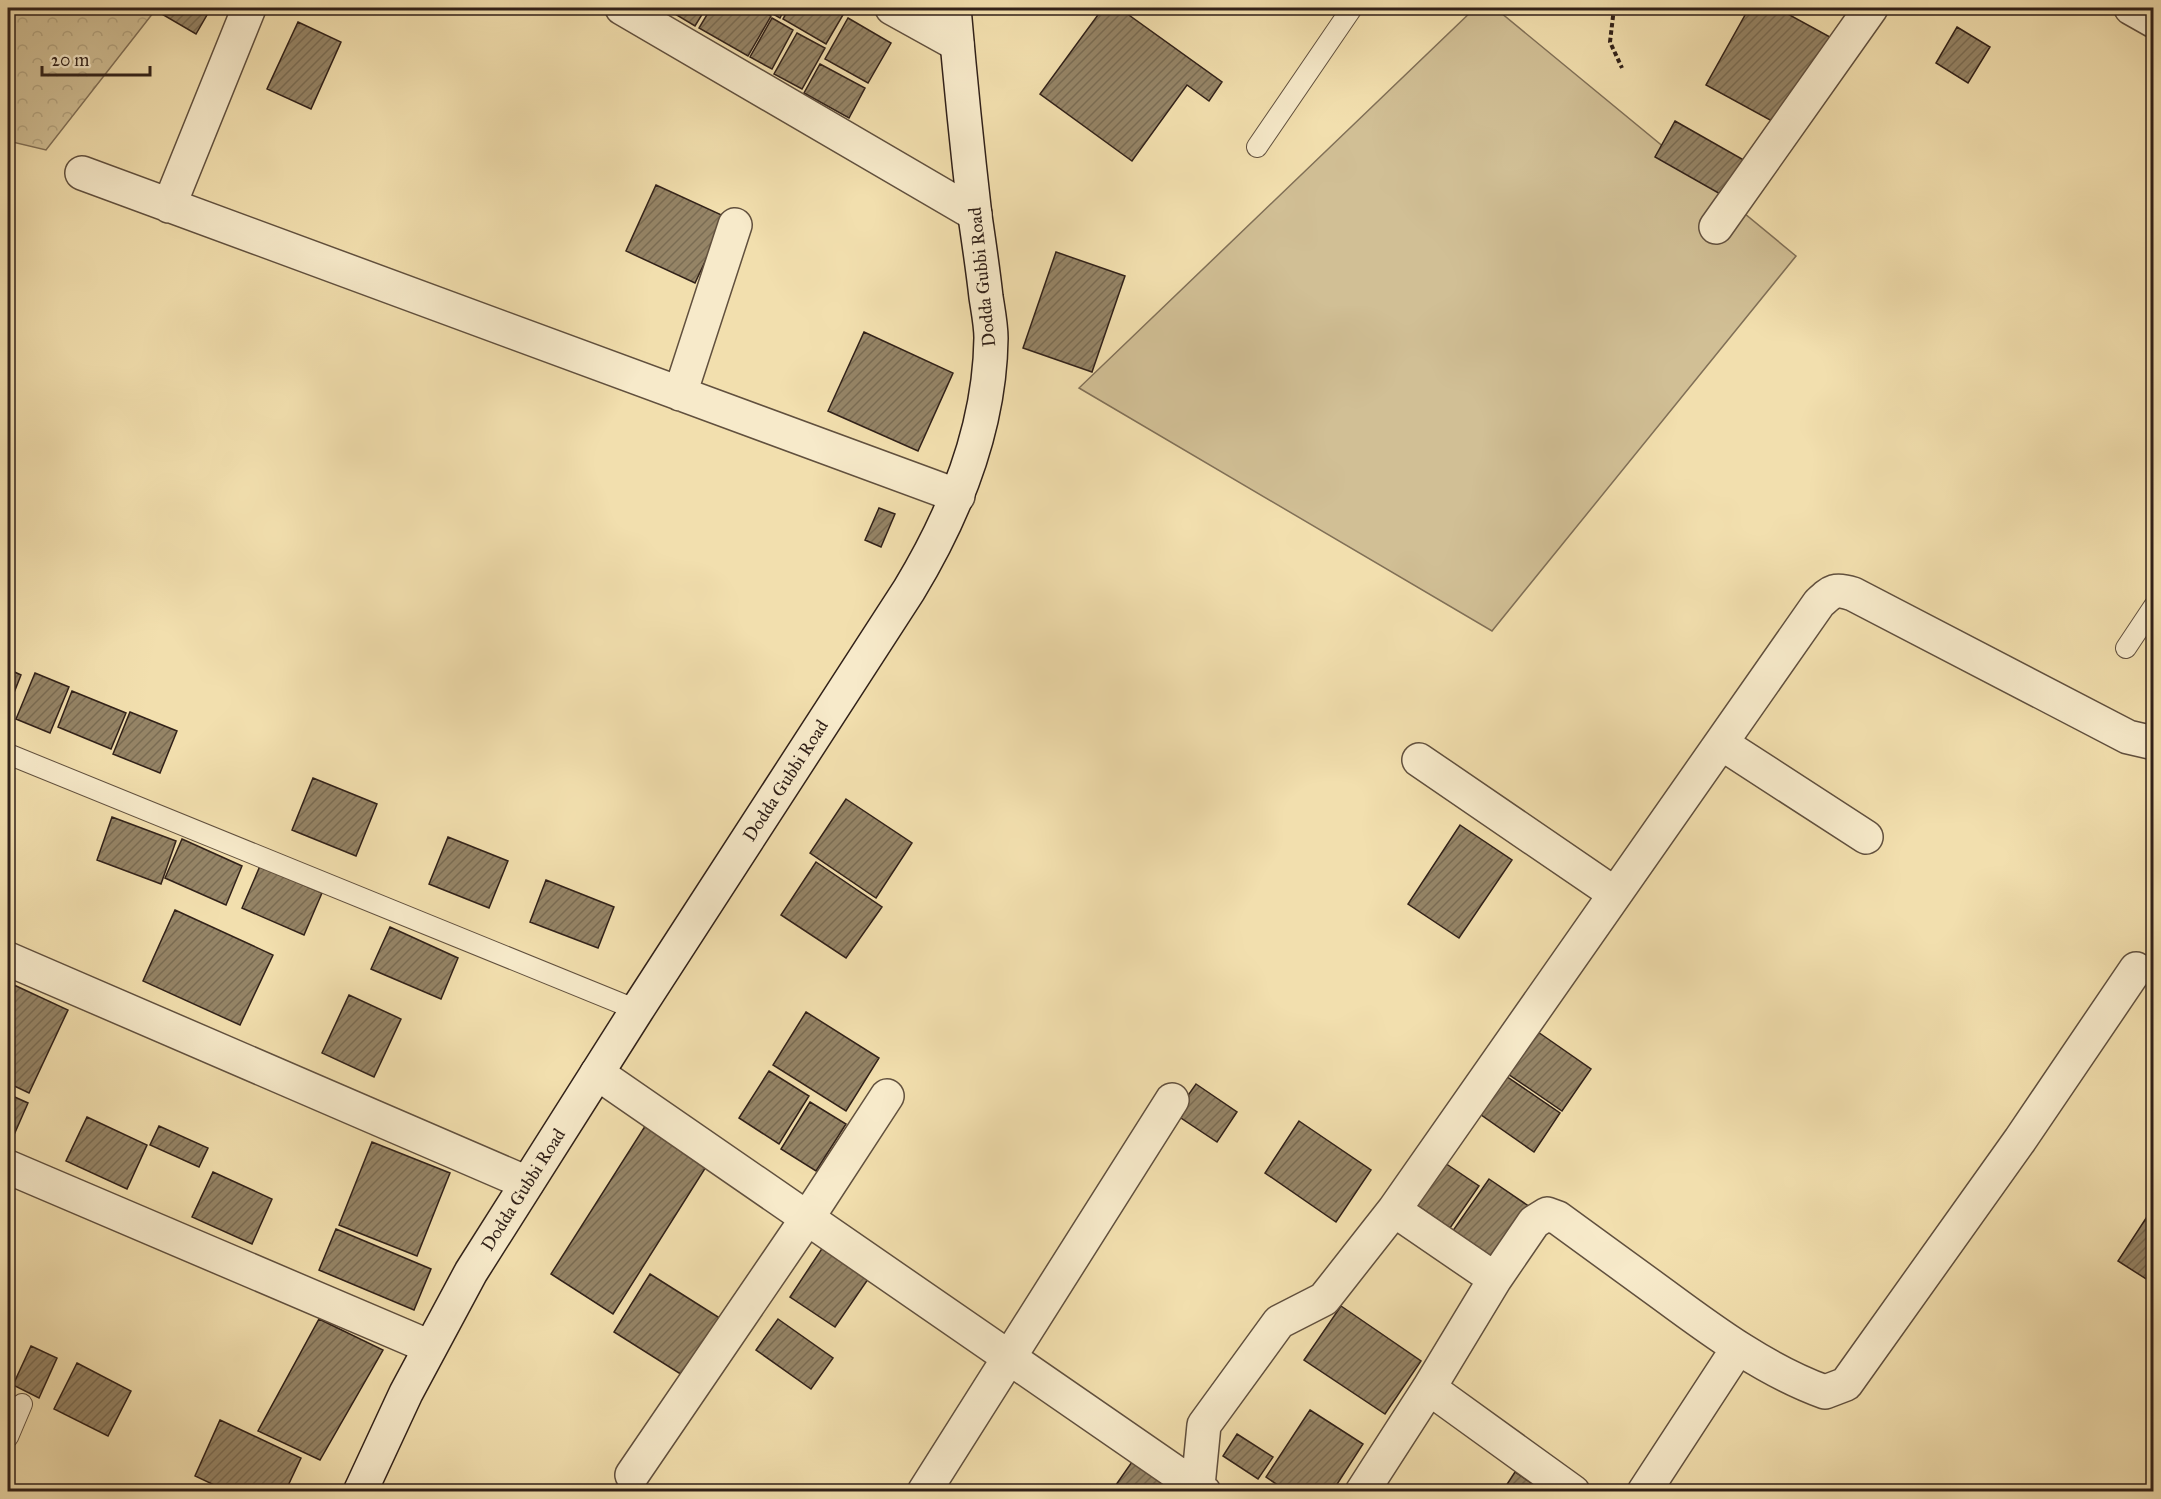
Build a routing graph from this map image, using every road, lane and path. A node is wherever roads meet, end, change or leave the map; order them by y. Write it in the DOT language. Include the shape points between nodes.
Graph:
graph roads {
  1 [pos="249,8"];
  2 [pos="622,8"];
  3 [pos="892,8"];
  4 [pos="954,8"];
  5 [pos="1352,8"];
  6 [pos="1614,8"];
  7 [pos="1871,8"];
  8 [pos="2131,8"];
  9 [pos="2154,21"];
  10 [pos="957,44"];
  11 [pos="1622,68"];
  12 [pos="1257,147"];
  13 [pos="82,174"];
  14 [pos="169,206"];
  15 [pos="975,214"];
  16 [pos="735,225"];
  17 [pos="1716,227"];
  18 [pos="680,394"];
  19 [pos="958,496"];
  20 [pos="2154,606"];
  21 [pos="2126,648"];
  22 [pos="1721,743"];
  23 [pos="2154,743"];
  24 [pos="8,754"];
  25 [pos="1419,760"];
  26 [pos="1866,837"];
  27 [pos="1615,894"];
  28 [pos="8,959"];
  29 [pos="2136,969"];
  30 [pos="637,1010"];
  31 [pos="597,1073"];
  32 [pos="887,1096"];
  33 [pos="1172,1100"];
  34 [pos="8,1167"];
  35 [pos="527,1183"];
  36 [pos="1394,1210"];
  37 [pos="808,1217"];
  38 [pos="1495,1279"];
  39 [pos="430,1347"];
  40 [pos="1738,1348"];
  41 [pos="1009,1356"];
  42 [pos="1429,1388"];
  43 [pos="22,1404"];
  44 [pos="8,1437"];
  45 [pos="632,1474"];
  46 [pos="1199,1490"];
  47 [pos="360,1491"];
  48 [pos="924,1491"];
  49 [pos="1362,1491"];
  50 [pos="1573,1491"];
  51 [pos="1644,1491"];
  1 -- 14 [label="street"];
  2 -- 15 [label="street"];
  3 -- 10 [label="street"];
  4 -- 10 [label="street, Dodda Gubbi Road"];
  5 -- 12 [label="lane"];
  6 -- 11 [label="path" via="1610,42"];
  7 -- 17 [label="street"];
  8 -- 9 [label="street"];
  10 -- 15 [label="street, Dodda Gubbi Road"];
  13 -- 14 [label="street"];
  14 -- 18 [label="street"];
  15 -- 19 [label="street, Dodda Gubbi Road" via="991,336 981,420"];
  16 -- 18 [label="street"];
  18 -- 19 [label="street"];
  19 -- 30 [label="street, Dodda Gubbi Road" via="909,590"];
  20 -- 21 [label="lane"];
  22 -- 23 [label="street" via="1819,603 1830,592 1842,590 2128,737"];
  22 -- 26 [label="street"];
  22 -- 27 [label="street"];
  24 -- 30 [label="lane"];
  25 -- 27 [label="street"];
  27 -- 36 [label="street"];
  28 -- 35 [label="street"];
  29 -- 40 [label="street" via="1846,1384 1825,1392"];
  30 -- 31 [label="street, Dodda Gubbi Road"];
  31 -- 35 [label="street, Dodda Gubbi Road"];
  31 -- 37 [label="street"];
  32 -- 37 [label="street"];
  33 -- 41 [label="street"];
  34 -- 39 [label="street"];
  35 -- 39 [label="street, Dodda Gubbi Road"];
  36 -- 38 [label="street"];
  36 -- 46 [label="street" via="1324,1299 1279,1322 1204,1425"];
  37 -- 41 [label="street"];
  37 -- 45 [label="street"];
  38 -- 40 [label="street" via="1534,1222 1547,1214 1558,1218"];
  38 -- 42 [label="street"];
  39 -- 47 [label="street, Dodda Gubbi Road"];
  40 -- 51 [label="street"];
  41 -- 46 [label="street"];
  41 -- 48 [label="street"];
  42 -- 49 [label="street"];
  42 -- 50 [label="street"];
  43 -- 44 [label="lane"];
}
